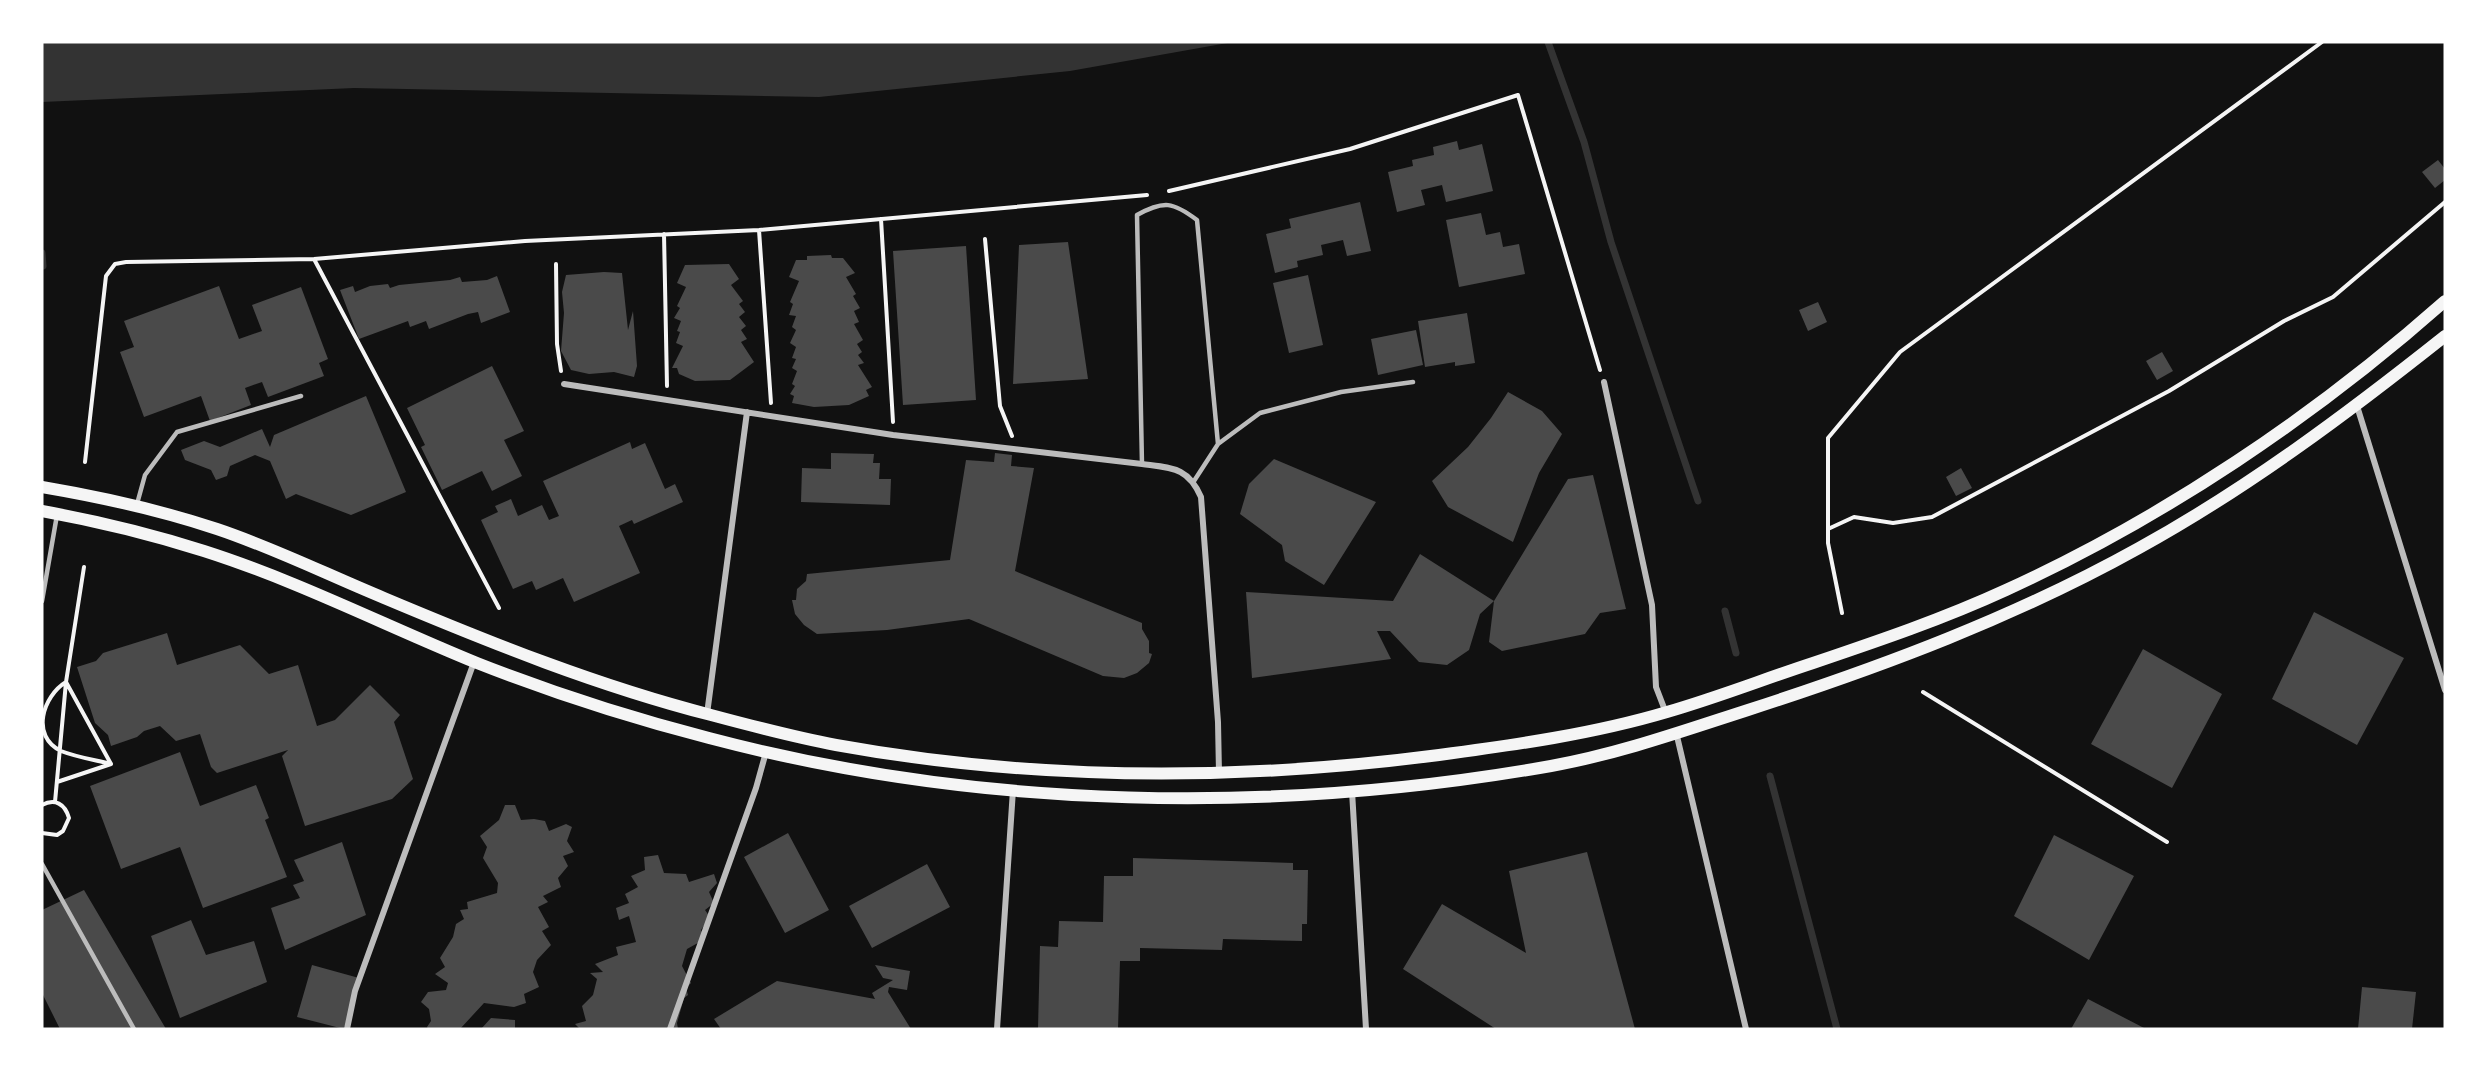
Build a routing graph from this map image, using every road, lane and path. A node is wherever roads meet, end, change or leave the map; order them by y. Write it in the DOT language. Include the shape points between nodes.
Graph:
graph roads {
  1 [pos="2322,42"];
  2 [pos="1168,192"];
  3 [pos="1157,194"];
  4 [pos="2445,202"];
  5 [pos="881,219"];
  6 [pos="759,230"];
  7 [pos="664,234"];
  8 [pos="985,239"];
  9 [pos="314,259"];
  10 [pos="556,264"];
  11 [pos="2445,301"];
  12 [pos="2445,336"];
  13 [pos="1413,382"];
  14 [pos="1604,382"];
  15 [pos="564,384"];
  16 [pos="301,396"];
  17 [pos="668,400"];
  18 [pos="2357,406"];
  19 [pos="747,412"];
  20 [pos="772,416"];
  21 [pos="893,435"];
  22 [pos="1218,444"];
  23 [pos="1018,450"];
  24 [pos="85,462"];
  25 [pos="1142,464"];
  26 [pos="1194,481"];
  27 [pos="42,487"];
  28 [pos="136,506"];
  29 [pos="42,511"];
  30 [pos="58,513"];
  31 [pos="1828,529"];
  32 [pos="42,559"];
  33 [pos="49,562"];
  34 [pos="84,567"];
  35 [pos="42,601"];
  36 [pos="499,608"];
  37 [pos="1842,613"];
  38 [pos="474,662"];
  39 [pos="66,682"];
  40 [pos="2445,690"];
  41 [pos="1923,692"];
  42 [pos="1666,713"];
  43 [pos="707,714"];
  44 [pos="1676,732"];
  45 [pos="60,750"];
  46 [pos="765,752"];
  47 [pos="111,764"];
  48 [pos="1219,773"];
  49 [pos="57,782"];
  50 [pos="1013,790"];
  51 [pos="1352,791"];
  52 [pos="55,802"];
  53 [pos="42,805"];
  54 [pos="42,833"];
  55 [pos="2167,842"];
  56 [pos="42,864"];
  57 [pos="134,1029"];
  58 [pos="347,1029"];
  59 [pos="670,1029"];
  60 [pos="997,1029"];
  61 [pos="1366,1029"];
  62 [pos="1746,1029"];
  1 -- 31 [label="path" via="1900,352 1828,438"];
  2 -- 14 [label="path" via="1350,149 1518,95"];
  3 -- 5 [label="path"];
  4 -- 31 [label="path" via="2333,297 2284,321 2169,391 1942,512 1893,523 1846,518"];
  5 -- 6 [label="path"];
  5 -- 21 [label="path"];
  6 -- 7 [label="path"];
  6 -- 20 [label="path"];
  7 -- 9 [label="path"];
  7 -- 17 [label="path"];
  8 -- 23 [label="path" via="1000,406"];
  9 -- 24 [label="path" via="115,264 106,276"];
  9 -- 36 [label="path"];
  10 -- 15 [label="path" via="557,344"];
  11 -- 42 [label="main road" via="2298,419 2141,520 2006,590 1952,613"];
  12 -- 18 [label="main road"];
  13 -- 22 [label="lane" via="1341,392 1260,413"];
  14 -- 42 [label="street" via="1652,605 1656,687"];
  15 -- 17 [label="street"];
  16 -- 28 [label="lane" via="177,432 145,475"];
  17 -- 19 [label="street"];
  18 -- 40 [label="street"];
  18 -- 44 [label="main road" via="2241,486 2088,576 1956,637 1843,679"];
  19 -- 20 [label="street"];
  19 -- 43 [label="street"];
  20 -- 21 [label="street"];
  21 -- 23 [label="street"];
  22 -- 25 [label="lane" via="1197,220 1178,205 1153,206 1137,215"];
  22 -- 26 [label="lane"];
  23 -- 25 [label="street"];
  25 -- 26 [label="street" via="1168,468"];
  26 -- 48 [label="street" via="1201,497"];
  27 -- 28 [label="main road"];
  28 -- 43 [label="main road" via="268,548 484,640 601,683"];
  29 -- 30 [label="main road"];
  30 -- 33 [label="lane"];
  30 -- 38 [label="main road" via="208,552"];
  31 -- 37 [label="path"];
  32 -- 33 [label="lane"];
  33 -- 35 [label="lane"];
  34 -- 39 [label="path"];
  38 -- 46 [label="main road" via="593,705"];
  38 -- 58 [label="street" via="355,991"];
  39 -- 45 [label="path"];
  39 -- 45 [label="path" via="52,693 42,718 47,736"];
  39 -- 47 [label="path"];
  41 -- 55 [label="path"];
  42 -- 48 [label="main road" via="1478,750 1338,767"];
  43 -- 48 [label="main road" via="831,744 917,757 1016,767"];
  44 -- 51 [label="main road" via="1557,765"];
  44 -- 62 [label="street"];
  45 -- 47 [label="path"];
  45 -- 49 [label="path"];
  46 -- 50 [label="main road" via="933,783"];
  46 -- 59 [label="street" via="756,789"];
  47 -- 49 [label="path"];
  49 -- 52 [label="path"];
  50 -- 51 [label="main road" via="1221,798"];
  50 -- 60 [label="street"];
  51 -- 61 [label="street"];
  52 -- 53 [label="path"];
  52 -- 54 [label="path" via="67,810 68,825 57,835"];
  56 -- 57 [label="lane"];
}
